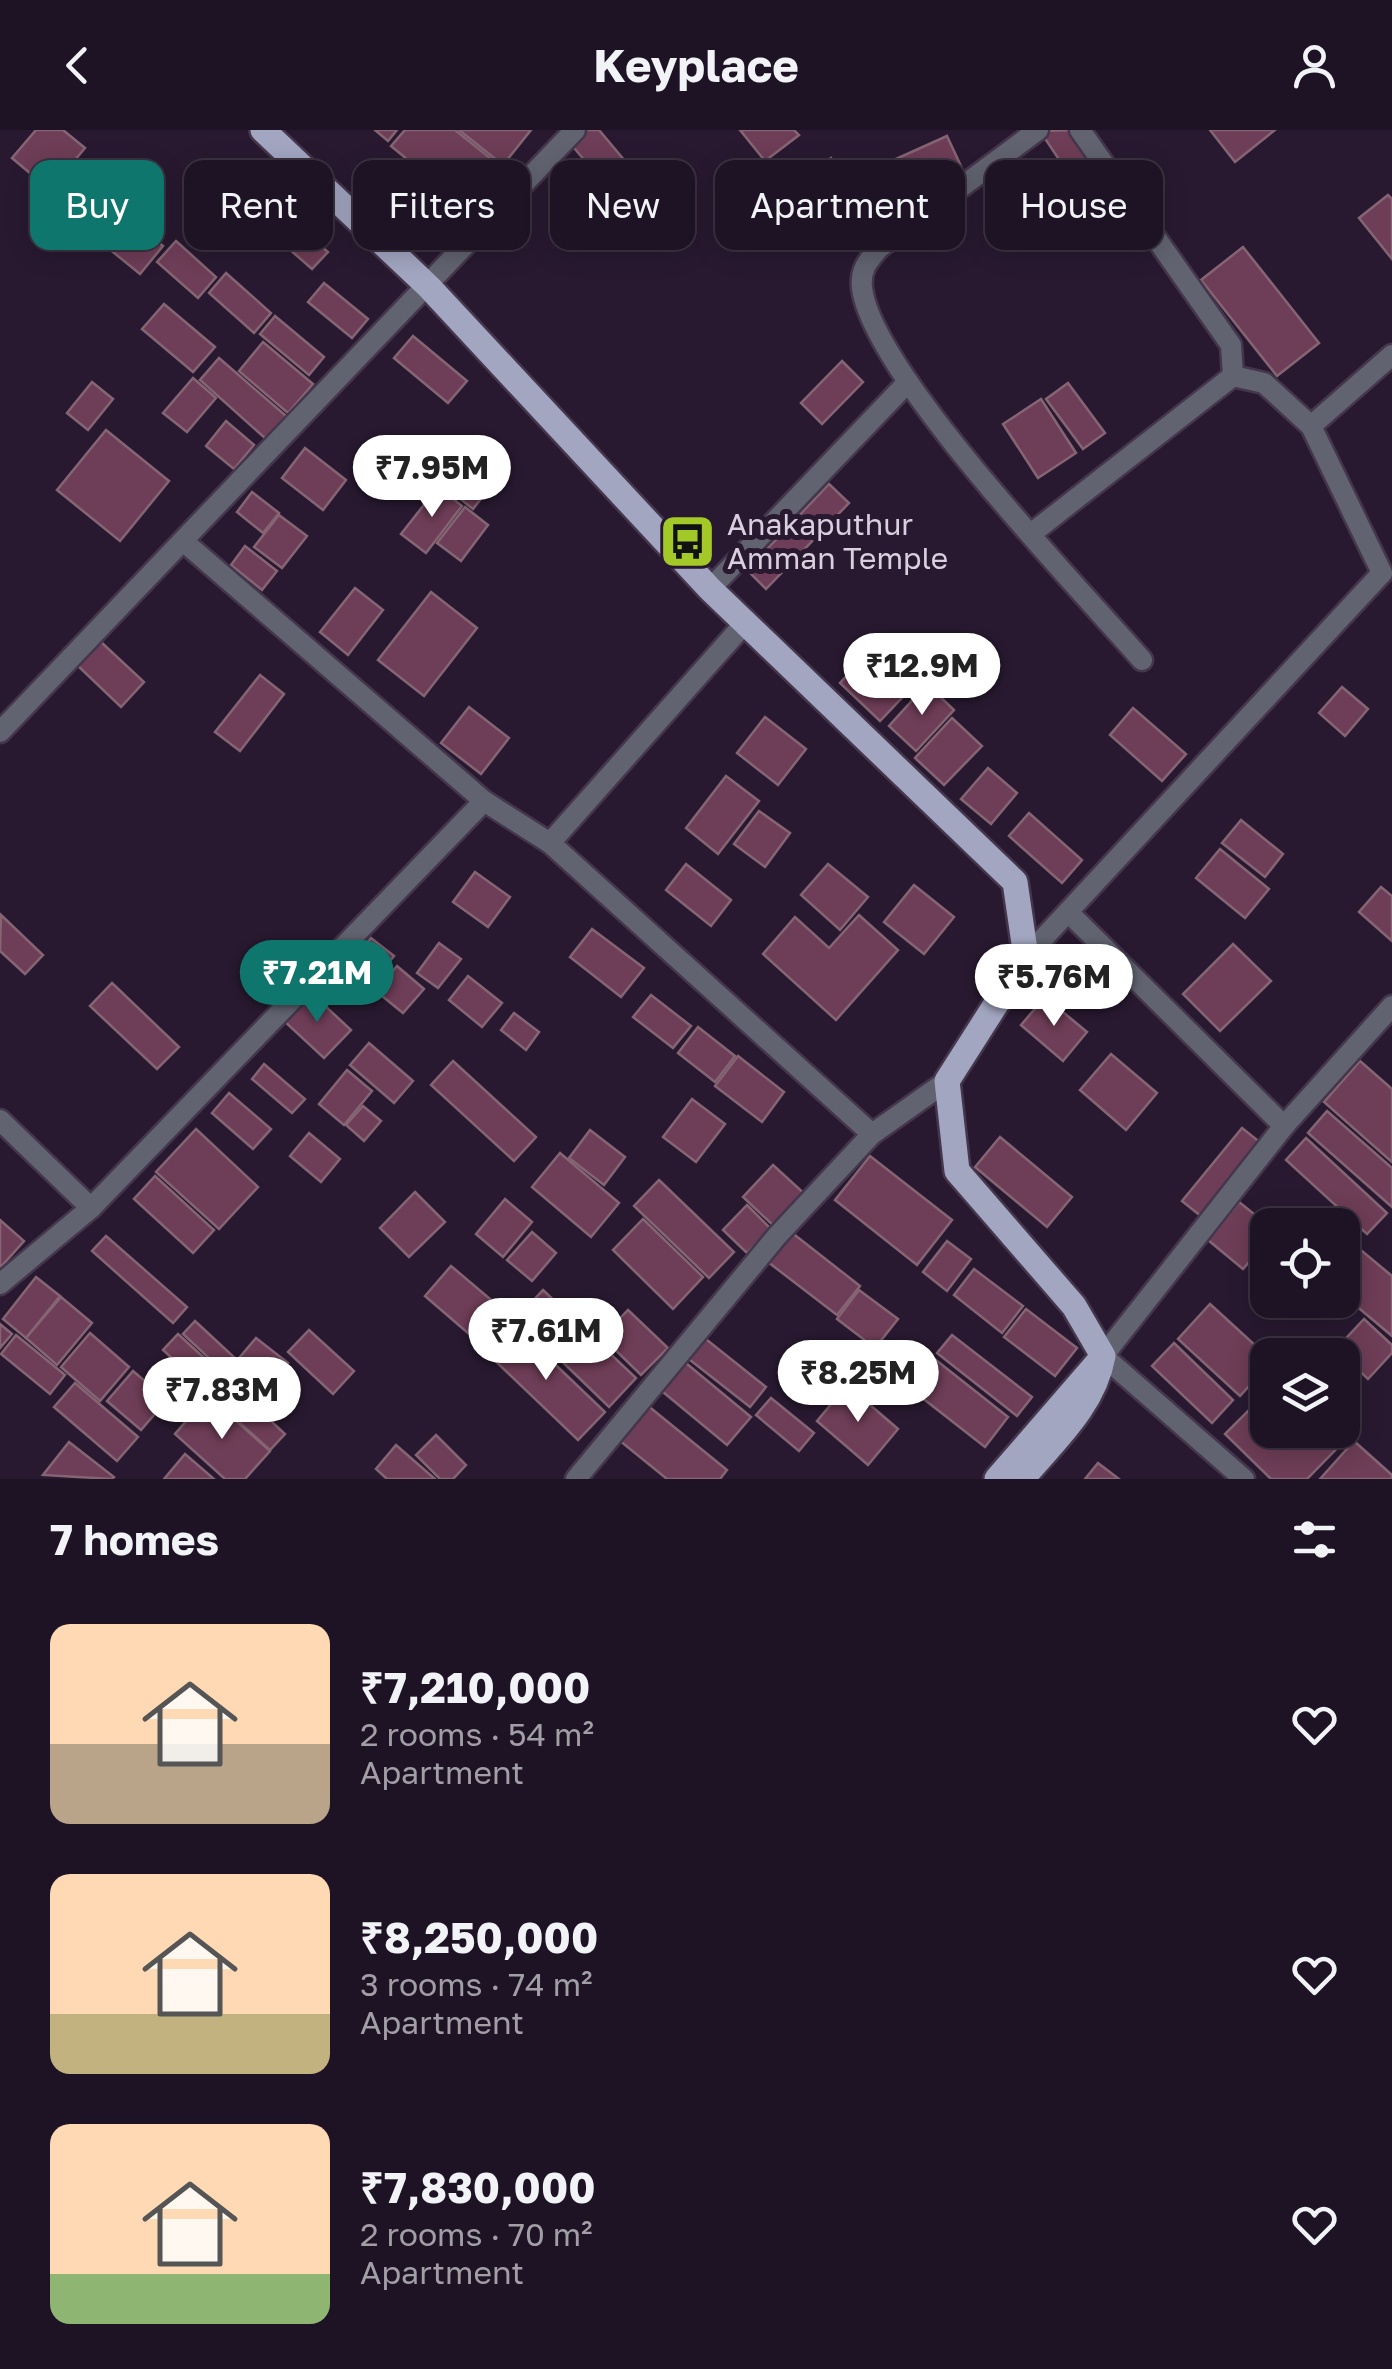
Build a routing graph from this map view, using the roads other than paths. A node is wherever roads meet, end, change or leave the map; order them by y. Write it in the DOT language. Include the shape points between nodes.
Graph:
graph roads {
  1 [pos="263,130"];
  2 [pos="575,130"];
  3 [pos="1038,130"];
  4 [pos="1080,130"];
  5 [pos="429,286"];
  6 [pos="1392,355"];
  7 [pos="1233,376"];
  8 [pos="908,382"];
  9 [pos="1310,426"];
  10 [pos="1032,533"];
  11 [pos="183,541"];
  12 [pos="710,589"];
  13 [pos="745,623"];
  14 [pos="1142,660"];
  15 [pos="0,732"];
  16 [pos="484,801"];
  17 [pos="550,843"];
  18 [pos="1068,912"];
  19 [pos="1026,956"];
  20 [pos="1392,1006"];
  21 [pos="948,1082"];
  22 [pos="0,1120"];
  23 [pos="1284,1126"];
  24 [pos="872,1134"];
  25 [pos="91,1208"];
  26 [pos="0,1284"];
  27 [pos="1103,1356"];
  28 [pos="576,1479"];
  29 [pos="997,1479"];
  30 [pos="1022,1479"];
  31 [pos="1244,1479"];
  1 -- 5 [label="main road"];
  2 -- 5 [label="street"];
  3 -- 8 [label="street" via="864,265 866,306"];
  4 -- 7 [label="street" via="1231,345"];
  5 -- 11 [label="street"];
  5 -- 12 [label="main road"];
  6 -- 9 [label="street"];
  7 -- 9 [label="street" via="1264,382"];
  7 -- 10 [label="street"];
  8 -- 10 [label="street"];
  8 -- 12 [label="street"];
  9 -- 18 [label="street" via="1382,573"];
  10 -- 14 [label="street"];
  11 -- 15 [label="street"];
  11 -- 16 [label="street"];
  12 -- 13 [label="main road"];
  13 -- 17 [label="street"];
  13 -- 19 [label="main road" via="1015,882"];
  16 -- 17 [label="street"];
  16 -- 25 [label="street"];
  17 -- 24 [label="street"];
  18 -- 19 [label="street"];
  18 -- 23 [label="street"];
  19 -- 21 [label="main road"];
  20 -- 23 [label="street"];
  21 -- 24 [label="street"];
  21 -- 27 [label="main road" via="957,1171 1074,1306"];
  22 -- 25 [label="street"];
  23 -- 27 [label="street"];
  24 -- 28 [label="street" via="777,1236"];
  25 -- 26 [label="street"];
  27 -- 29 [label="main road"];
  27 -- 30 [label="main road" via="1088,1401"];
  27 -- 31 [label="street"];
}
